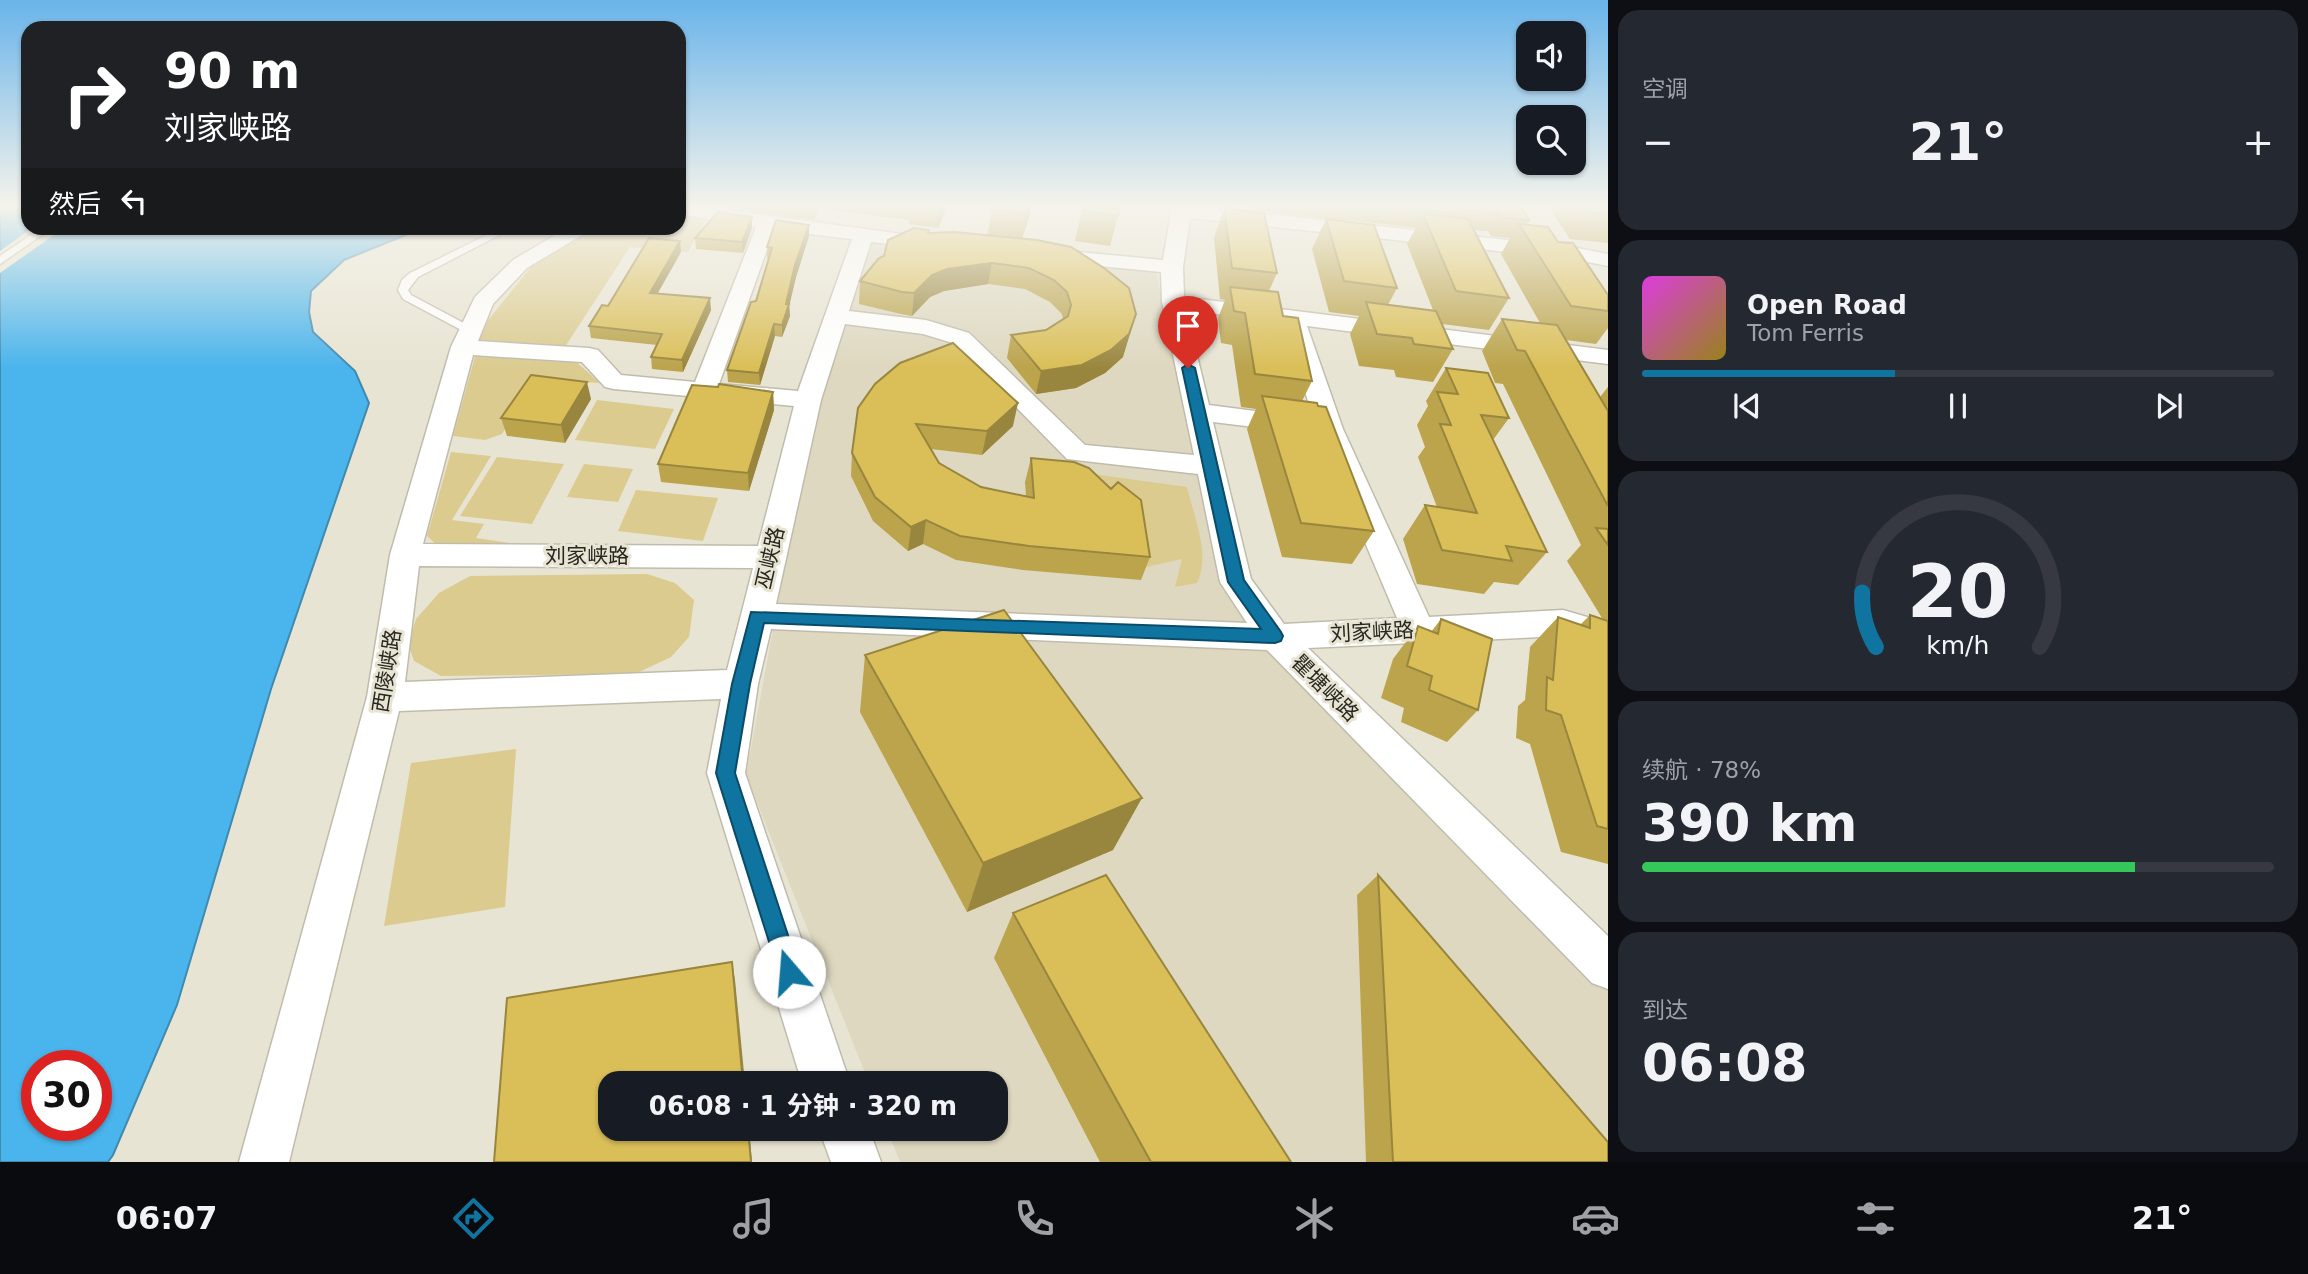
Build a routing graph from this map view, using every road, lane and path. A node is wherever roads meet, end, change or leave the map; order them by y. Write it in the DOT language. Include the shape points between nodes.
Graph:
graph roads {
  1 [pos="444,260"];
  2 [pos="526,260"];
  3 [pos="753,260"];
  4 [pos="855,260"];
  5 [pos="1105,260"];
  6 [pos="1173,260"];
  7 [pos="1577,260"];
  8 [pos="1172,267"];
  9 [pos="1586,275"];
  10 [pos="1173,302"];
  11 [pos="836,316"];
  12 [pos="1292,316"];
  13 [pos="466,338"];
  14 [pos="1608,357"];
  15 [pos="704,390"];
  16 [pos="808,400"];
  17 [pos="1199,412"];
  18 [pos="1330,429"];
  19 [pos="1211,466"];
  20 [pos="405,555"];
  21 [pos="770,557"];
  22 [pos="757,616"];
  23 [pos="1419,630"];
  24 [pos="1275,636"];
  25 [pos="1608,636"];
  26 [pos="741,684"];
  27 [pos="386,697"];
  28 [pos="1608,967"];
  29 [pos="822,1071"];
  30 [pos="848,1141"];
  31 [pos="264,1162"];
  32 [pos="856,1162"];
  1 -- 13 [label="lane" via="414,275 402,290"];
  2 -- 13 [label="street, 西陵峡路" via="483,302"];
  3 -- 15 [label="street"];
  4 -- 11 [label="street, 巫峡路"];
  5 -- 8 [label="street"];
  6 -- 8 [label="street, 瞿塘峡路"];
  7 -- 9 [label="street"];
  8 -- 10 [label="street, 瞿塘峡路"];
  10 -- 12 [label="street"];
  10 -- 17 [label="street, 瞿塘峡路"];
  11 -- 16 [label="street, 巫峡路"];
  11 -- 19 [label="street" via="926,327 961,338 1077,453"];
  12 -- 14 [label="street"];
  12 -- 18 [label="street"];
  13 -- 15 [label="street" via="589,355 614,382"];
  13 -- 20 [label="street, 西陵峡路"];
  15 -- 16 [label="street"];
  16 -- 21 [label="street, 巫峡路"];
  17 -- 18 [label="street"];
  17 -- 19 [label="street, 瞿塘峡路"];
  18 -- 23 [label="street"];
  19 -- 24 [label="street, 瞿塘峡路" via="1236,582"];
  20 -- 21 [label="street, 刘家峡路"];
  20 -- 27 [label="street, 西陵峡路"];
  21 -- 22 [label="street, 巫峡路"];
  22 -- 24 [label="street, 刘家峡路"];
  22 -- 26 [label="street, 巫峡路"];
  23 -- 24 [label="street, 刘家峡路"];
  23 -- 25 [label="street, 刘家峡路" via="1563,623"];
  24 -- 28 [label="street, 瞿塘峡路"];
  26 -- 27 [label="street"];
  26 -- 29 [label="street, 巫峡路" via="726,773"];
  27 -- 31 [label="street, 西陵峡路"];
  30 -- 32 [label="street"];
}
